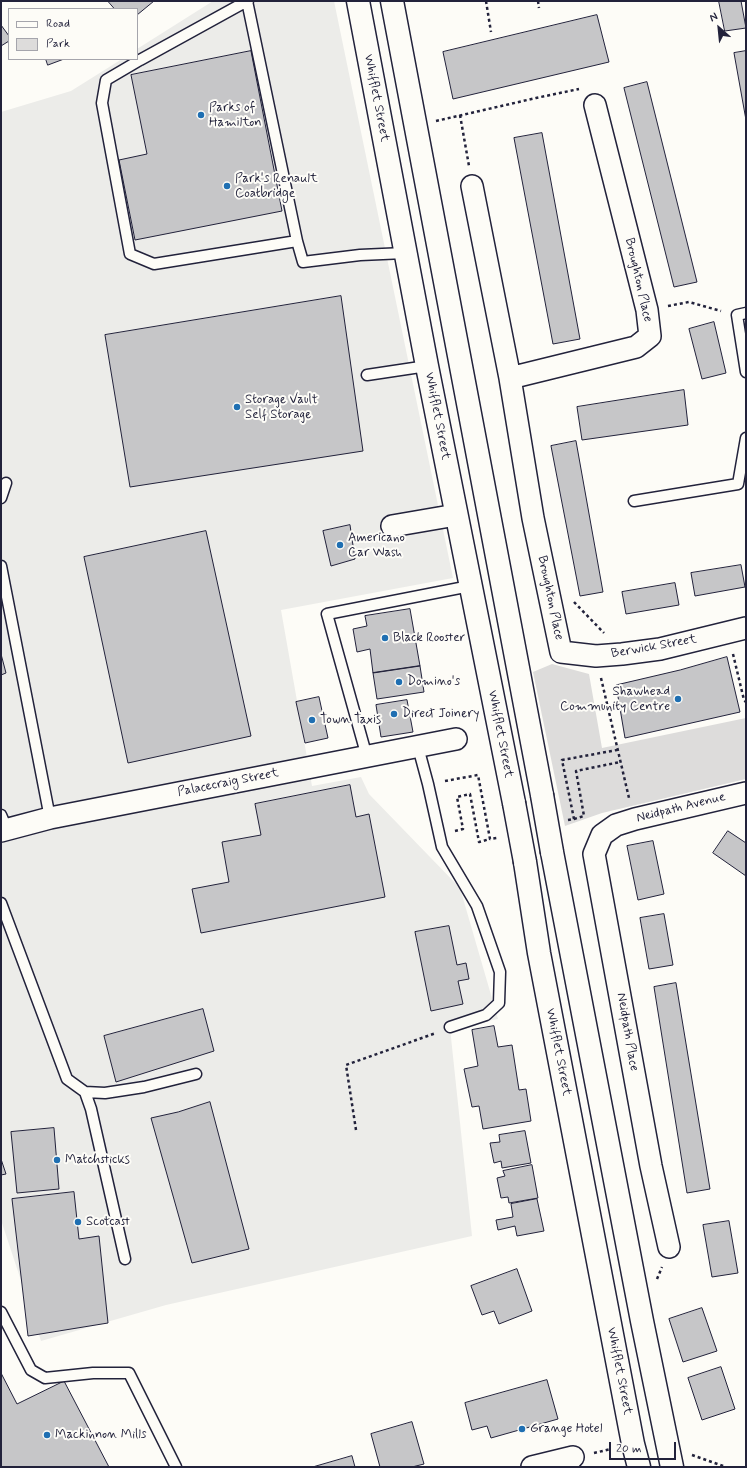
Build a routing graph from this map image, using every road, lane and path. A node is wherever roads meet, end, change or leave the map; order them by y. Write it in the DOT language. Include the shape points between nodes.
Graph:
graph roads {
  1 [pos="248,1"];
  2 [pos="358,1"];
  3 [pos="392,1"];
  4 [pos="486,1"];
  5 [pos="538,1"];
  6 [pos="539,8"];
  7 [pos="491,32"];
  8 [pos="581,89"];
  9 [pos="595,105"];
  10 [pos="460,115"];
  11 [pos="414,122"];
  12 [pos="472,186"];
  13 [pos="297,241"];
  14 [pos="405,253"];
  15 [pos="647,310"];
  16 [pos="742,314"];
  17 [pos="427,366"];
  18 [pos="746,372"];
  19 [pos="367,375"];
  20 [pos="510,378"];
  21 [pos="746,438"];
  22 [pos="6,484"];
  23 [pos="1,498"];
  24 [pos="634,501"];
  25 [pos="456,515"];
  26 [pos="392,526"];
  27 [pos="1,566"];
  28 [pos="470,586"];
  29 [pos="548,591"];
  30 [pos="737,630"];
  31 [pos="561,652"];
  32 [pos="622,654"];
  33 [pos="596,656"];
  34 [pos="746,702"];
  35 [pos="456,739"];
  36 [pos="418,747"];
  37 [pos="617,750"];
  38 [pos="367,757"];
  39 [pos="562,760"];
  40 [pos="620,762"];
  41 [pos="478,775"];
  42 [pos="428,784"];
  43 [pos="746,793"];
  44 [pos="50,818"];
  45 [pos="574,819"];
  46 [pos="625,822"];
  47 [pos="3,825"];
  48 [pos="439,833"];
  49 [pos="490,839"];
  50 [pos="1,903"];
  51 [pos="450,1027"];
  52 [pos="196,1074"];
  53 [pos="85,1092"];
  54 [pos="356,1130"];
  55 [pos="669,1247"];
  56 [pos="125,1259"];
  57 [pos="1,1312"];
  58 [pos="667,1442"];
  59 [pos="633,1444"];
  60 [pos="573,1457"];
  61 [pos="176,1467"];
  62 [pos="532,1467"];
  63 [pos="638,1467"];
  64 [pos="672,1467"];
  65 [pos="726,1467"];
  1 -- 13 [label="lane"];
  1 -- 13 [label="lane" via="106,80 102,103 130,254 154,264"];
  2 -- 14 [label="main road, Whifflet Street"];
  3 -- 11 [label="main road"];
  4 -- 7 [label="path"];
  5 -- 6 [label="path"];
  8 -- 10 [label="path"];
  9 -- 15 [label="street, Broughton Place"];
  10 -- 11 [label="path" via="441,120"];
  10 -- 12 [label="path"];
  11 -- 58 [label="main road, bridge"];
  12 -- 20 [label="street, Broughton Place"];
  13 -- 14 [label="lane" via="304,262 360,255"];
  14 -- 17 [label="main road, Whifflet Street"];
  15 -- 16 [label="path" via="689,302"];
  15 -- 20 [label="street, Broughton Place" via="650,336 636,347"];
  16 -- 18 [label="lane"];
  17 -- 19 [label="lane"];
  17 -- 25 [label="main road, Whifflet Street"];
  20 -- 29 [label="street, Broughton Place"];
  21 -- 24 [label="lane" via="738,484"];
  22 -- 23 [label="lane"];
  25 -- 26 [label="street"];
  25 -- 28 [label="main road, Whifflet Street"];
  27 -- 44 [label="lane"];
  28 -- 38 [label="lane" via="327,614"];
  28 -- 59 [label="main road, Whifflet Street, bridge" via="514,803 539,953"];
  29 -- 31 [label="street, Broughton Place"];
  29 -- 32 [label="path" via="562,589"];
  30 -- 32 [label="street, Berwick Street" via="660,649"];
  30 -- 34 [label="path"];
  31 -- 33 [label="street, Berwick Street"];
  32 -- 33 [label="street, Berwick Street"];
  33 -- 37 [label="path"];
  35 -- 36 [label="street, Palacecraig Street"];
  36 -- 38 [label="street, Palacecraig Street"];
  36 -- 42 [label="lane"];
  37 -- 39 [label="path"];
  37 -- 40 [label="path"];
  38 -- 44 [label="street, Palacecraig Street"];
  40 -- 45 [label="path" via="576,771 584,816"];
  40 -- 46 [label="path"];
  41 -- 42 [label="path"];
  42 -- 48 [label="lane"];
  43 -- 46 [label="street, Neidpath Avenue"];
  44 -- 47 [label="street, Palacecraig Street"];
  46 -- 55 [label="street, Neidpath Place" via="602,835 594,854 651,1166"];
  48 -- 49 [label="path" via="463,829 457,797 470,794 479,842"];
  48 -- 51 [label="lane" via="442,847 477,906 500,972 499,1003 486,1015"];
  50 -- 53 [label="lane" via="67,1079"];
  51 -- 54 [label="path" via="346,1065"];
  52 -- 53 [label="lane" via="144,1087 105,1093"];
  53 -- 56 [label="lane" via="92,1109"];
  57 -- 61 [label="lane" via="31,1370 44,1378 93,1373 129,1373"];
  58 -- 64 [label="main road"];
  58 -- 65 [label="path"];
  59 -- 60 [label="path"];
  59 -- 63 [label="main road, Whifflet Street"];
  60 -- 62 [label="street"];
}
